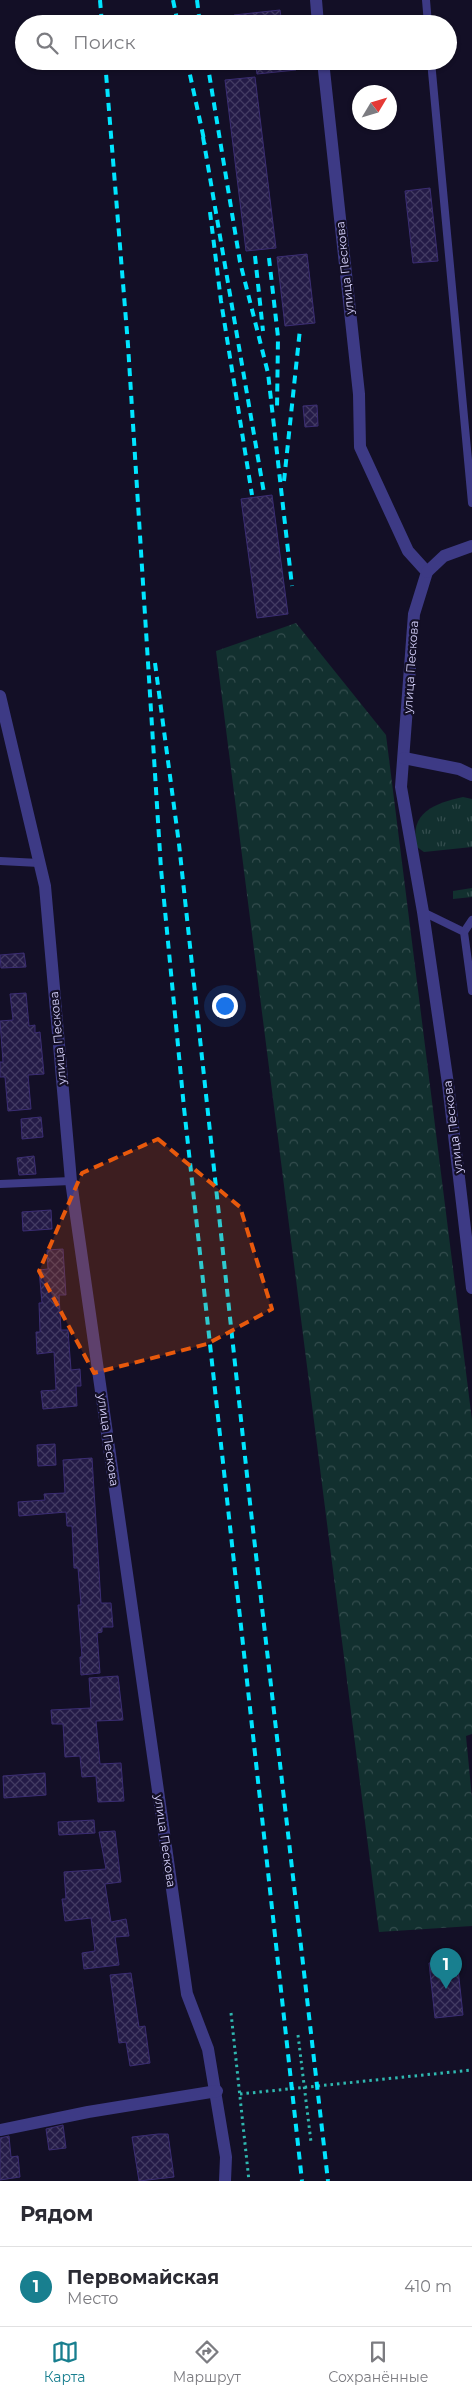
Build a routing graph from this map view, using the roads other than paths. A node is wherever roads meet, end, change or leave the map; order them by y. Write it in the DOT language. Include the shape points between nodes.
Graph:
graph roads {
  1 [pos="316,0"];
  2 [pos="426,0"];
  3 [pos="317,15"];
  4 [pos="427,15"];
  5 [pos="324,70"];
  6 [pos="432,70"];
  7 [pos="472,503"];
  8 [pos="472,546"];
  9 [pos="427,572"];
  10 [pos="0,696"];
  11 [pos="404,758"];
  12 [pos="472,775"];
  13 [pos="0,860"];
  14 [pos="39,863"];
  15 [pos="423,912"];
  16 [pos="472,920"];
  17 [pos="464,932"];
  18 [pos="472,991"];
  19 [pos="71,1181"];
  20 [pos="0,1184"];
  21 [pos="472,1288"];
  22 [pos="216,2091"];
  23 [pos="0,2130"];
  24 [pos="225,2181"];
  1 -- 3 [label="street"];
  2 -- 4 [label="lane"];
  5 -- 9 [label="street, улица Пескова" via="359,394 360,447 408,551"];
  6 -- 7 [label="lane"];
  8 -- 9 [label="street" via="444,556"];
  9 -- 11 [label="street, улица Пескова" via="414,614"];
  10 -- 14 [label="street, улица Пескова"];
  11 -- 12 [label="street" via="459,769"];
  11 -- 15 [label="street, улица Пескова" via="401,787"];
  13 -- 14 [label="lane"];
  14 -- 19 [label="street, улица Пескова" via="45,886"];
  15 -- 17 [label="lane"];
  15 -- 21 [label="street, улица Пескова" via="448,1084"];
  16 -- 17 [label="lane"];
  17 -- 18 [label="lane"];
  19 -- 20 [label="lane"];
  19 -- 22 [label="street, улица Пескова" via="187,1994 208,2048"];
  22 -- 23 [label="street"];
  22 -- 24 [label="street, улица Пескова" via="226,2158"];
}
